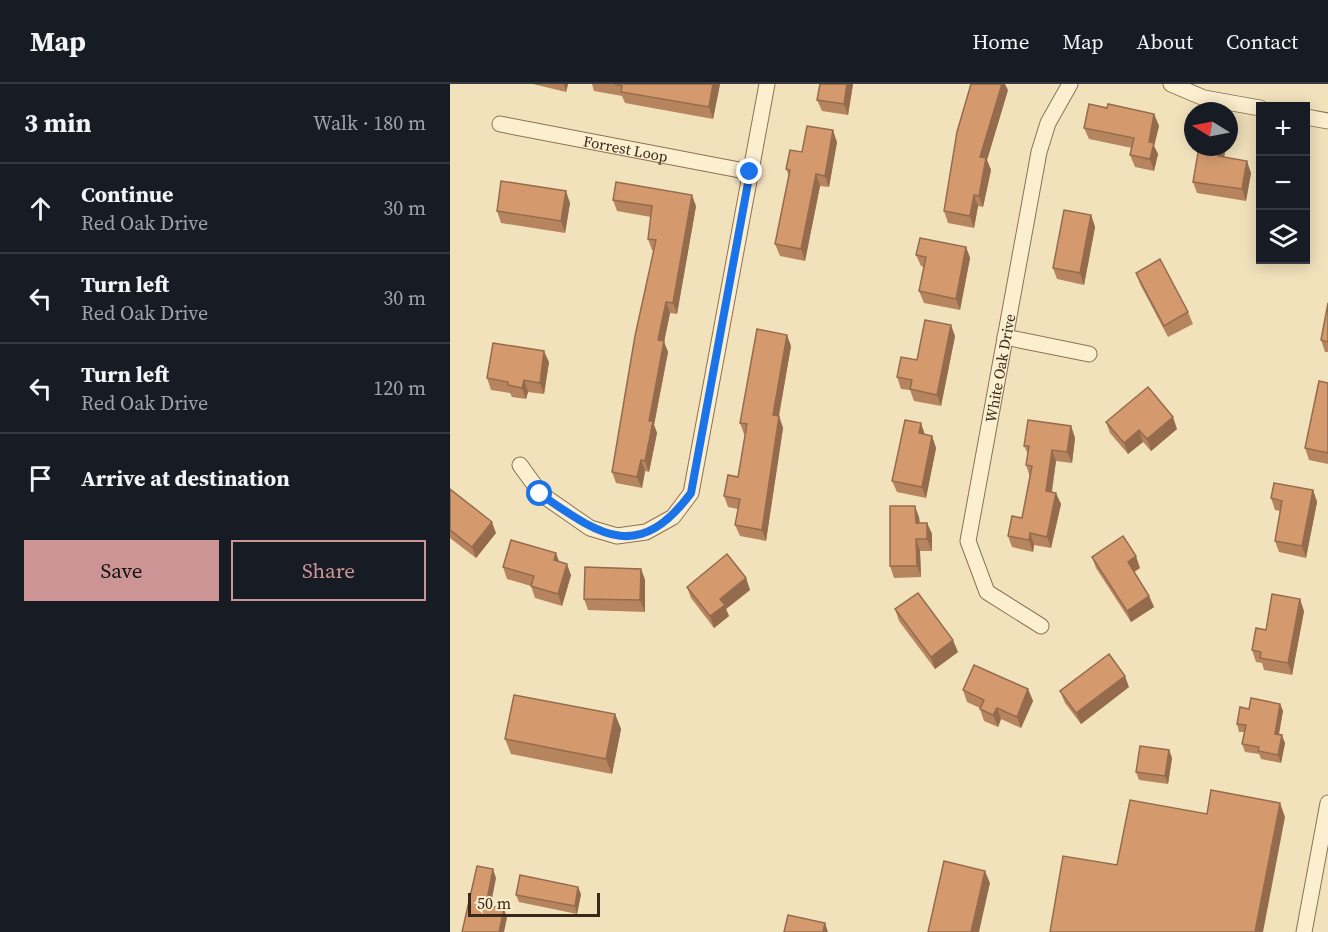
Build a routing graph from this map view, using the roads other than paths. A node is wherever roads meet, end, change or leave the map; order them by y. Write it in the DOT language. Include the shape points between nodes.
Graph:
graph roads {
  1 [pos="766,84"];
  2 [pos="1070,84"];
  3 [pos="1171,84"];
  4 [pos="1256,107"];
  5 [pos="1310,118"];
  6 [pos="1328,121"];
  7 [pos="500,124"];
  8 [pos="750,172"];
  9 [pos="1005,337"];
  10 [pos="1089,354"];
  11 [pos="520,465"];
  12 [pos="1041,626"];
  13 [pos="1328,803"];
  14 [pos="1304,932"];
  1 -- 8 [label="street"];
  2 -- 9 [label="street, White Oak Drive" via="1047,123 1039,152"];
  3 -- 4 [label="street" via="1204,98"];
  5 -- 6 [label="street"];
  7 -- 8 [label="street, Forrest Loop"];
  8 -- 11 [label="street" via="691,493 674,517 646,532 617,536 590,528 540,494"];
  9 -- 10 [label="street"];
  9 -- 12 [label="street, White Oak Drive" via="968,541 987,592"];
  13 -- 14 [label="street"];
}
